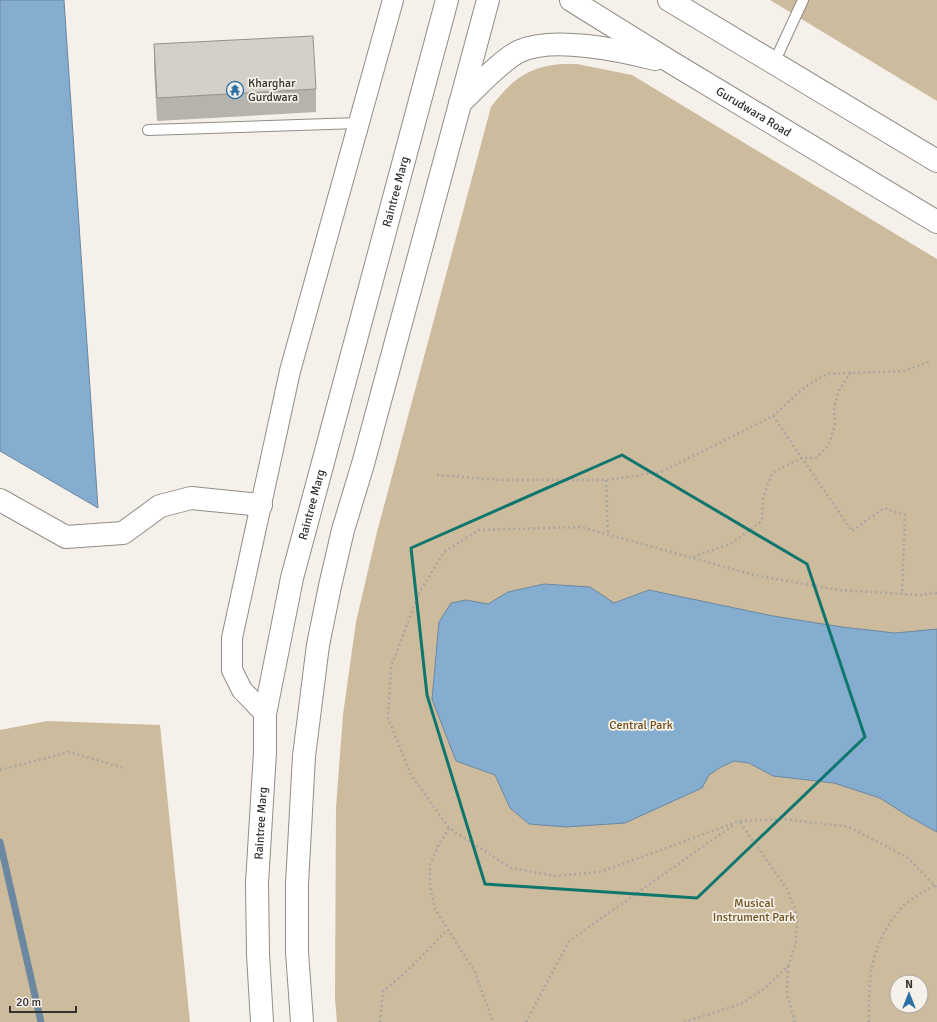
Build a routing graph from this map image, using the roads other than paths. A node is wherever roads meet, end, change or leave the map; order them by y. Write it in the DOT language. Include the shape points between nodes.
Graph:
graph roads {
  1 [pos="393,0"];
  2 [pos="447,0"];
  3 [pos="488,0"];
  4 [pos="571,0"];
  5 [pos="668,0"];
  6 [pos="803,0"];
  7 [pos="774,63"];
  8 [pos="674,64"];
  9 [pos="460,103"];
  10 [pos="358,123"];
  11 [pos="148,130"];
  12 [pos="937,161"];
  13 [pos="937,222"];
  14 [pos="0,500"];
  15 [pos="261,505"];
  16 [pos="265,714"];
  17 [pos="262,1022"];
  18 [pos="302,1022"];
  1 -- 10 [label="street"];
  2 -- 16 [label="main road, Raintree Marg" via="292,578"];
  3 -- 9 [label="main road"];
  4 -- 8 [label="main road, Gurudwara Road"];
  5 -- 7 [label="main road"];
  6 -- 7 [label="lane"];
  7 -- 12 [label="main road"];
  8 -- 9 [label="main road" via="646,56 582,46 536,46 519,51 503,62"];
  8 -- 13 [label="main road, Gurudwara Road"];
  9 -- 18 [label="main road" via="343,530 318,645 304,756 297,884 297,952"];
  10 -- 11 [label="lane"];
  10 -- 15 [label="street" via="290,371"];
  14 -- 15 [label="main road" via="66,537 123,533 160,506 191,498"];
  15 -- 16 [label="street" via="232,638 232,670 242,690"];
  16 -- 17 [label="main road, Raintree Marg" via="257,883"];
}
